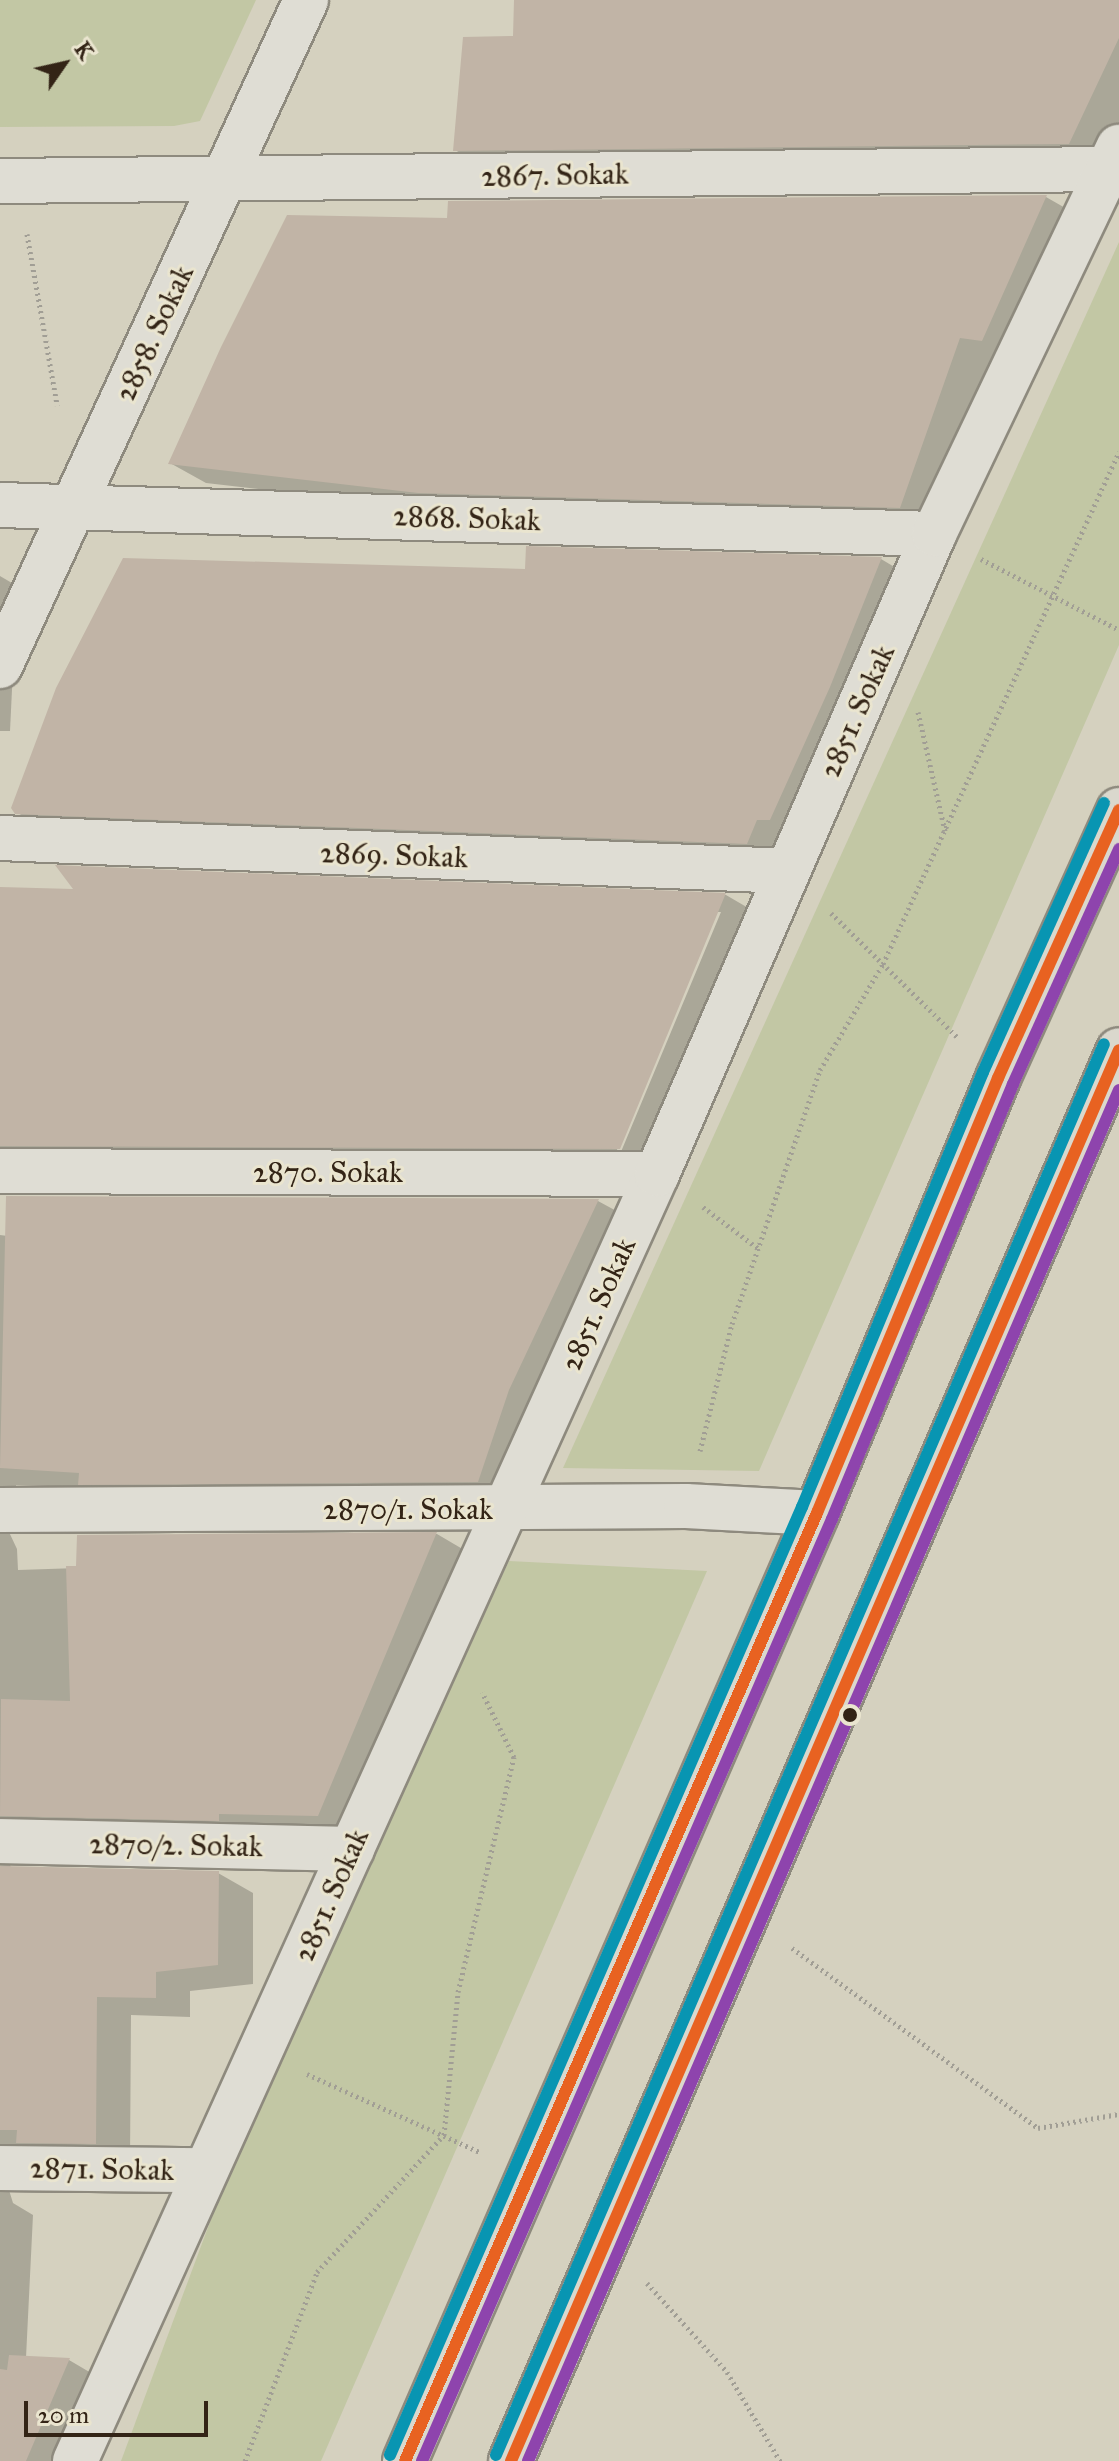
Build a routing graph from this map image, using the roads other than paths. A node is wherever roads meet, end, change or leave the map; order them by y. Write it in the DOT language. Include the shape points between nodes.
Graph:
graph roads {
  1 [pos="306,0"];
  2 [pos="1114,158"];
  3 [pos="224,179"];
  4 [pos="9,181"];
  5 [pos="0,505"];
  6 [pos="75,505"];
  7 [pos="934,534"];
  8 [pos="0,666"];
  9 [pos="1119,810"];
  10 [pos="0,838"];
  11 [pos="787,871"];
  12 [pos="1119,1050"];
  13 [pos="0,1171"];
  14 [pos="657,1174"];
  15 [pos="505,1509"];
  16 [pos="0,1510"];
  17 [pos="817,1513"];
  18 [pos="0,1841"];
  19 [pos="352,1849"];
  20 [pos="0,2168"];
  21 [pos="205,2170"];
  22 [pos="75,2461"];
  23 [pos="405,2461"];
  24 [pos="511,2461"];
  1 -- 3 [label="street, 2858. Sokak"];
  2 -- 3 [label="street, 2867. Sokak"];
  2 -- 7 [label="street, 2851. Sokak"];
  3 -- 4 [label="street, 2867. Sokak"];
  3 -- 6 [label="street, 2858. Sokak"];
  5 -- 6 [label="street, 2868. Sokak"];
  6 -- 7 [label="street, 2868. Sokak"];
  6 -- 8 [label="street, 2858. Sokak"];
  7 -- 11 [label="street, 2851. Sokak"];
  9 -- 17 [label="main road" via="998,1078"];
  10 -- 11 [label="street, 2869. Sokak"];
  11 -- 14 [label="street, 2851. Sokak"];
  12 -- 24 [label="main road"];
  13 -- 14 [label="street, 2870. Sokak"];
  14 -- 15 [label="street, 2851. Sokak"];
  15 -- 16 [label="street, 2870/1. Sokak"];
  15 -- 17 [label="street, 2870/1. Sokak" via="686,1506"];
  15 -- 19 [label="street, 2851. Sokak"];
  17 -- 23 [label="main road"];
  18 -- 19 [label="street, 2870/2. Sokak"];
  19 -- 21 [label="street, 2851. Sokak"];
  20 -- 21 [label="street, 2871. Sokak"];
  21 -- 22 [label="street, 2851. Sokak"];
}
